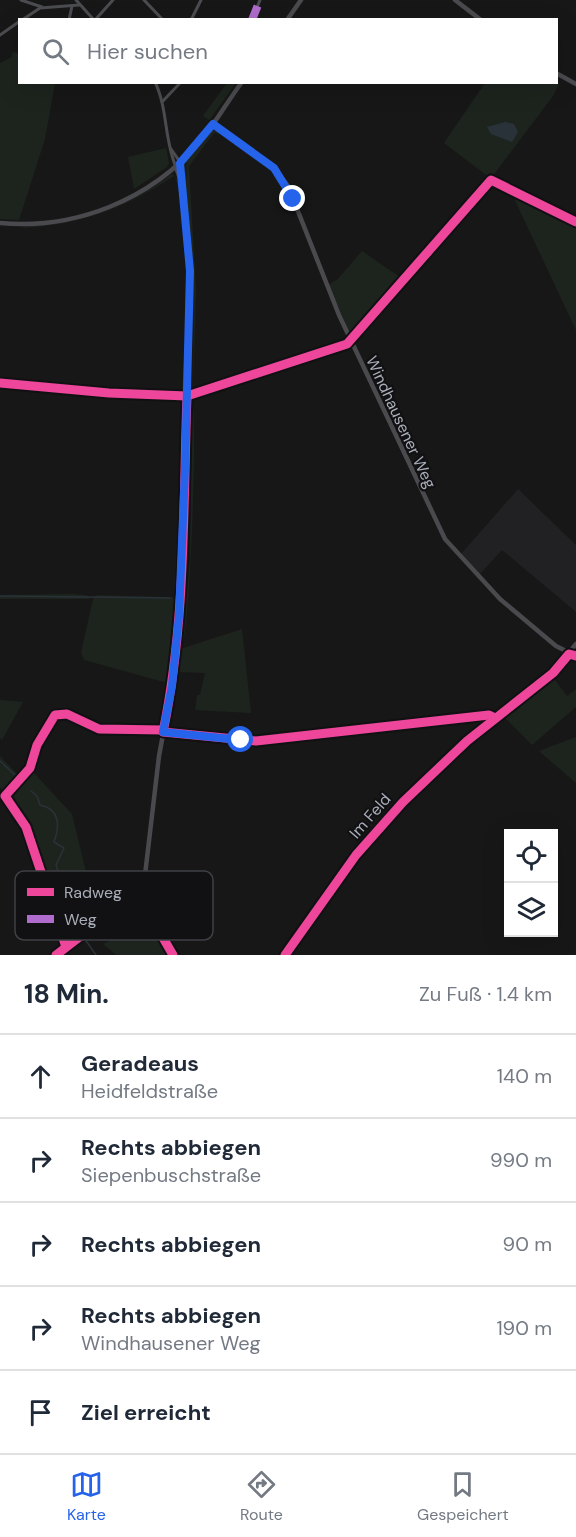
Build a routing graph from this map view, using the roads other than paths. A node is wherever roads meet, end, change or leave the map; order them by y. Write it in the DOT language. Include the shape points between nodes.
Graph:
graph roads {
  1 [pos="21,0"];
  2 [pos="76,0"];
  3 [pos="113,0"];
  4 [pos="144,0"];
  5 [pos="201,0"];
  6 [pos="260,0"];
  7 [pos="301,0"];
  8 [pos="455,0"];
  9 [pos="29,3"];
  10 [pos="79,5"];
  11 [pos="72,6"];
  12 [pos="44,7"];
  13 [pos="29,14"];
  14 [pos="23,18"];
  15 [pos="30,18"];
  16 [pos="69,18"];
  17 [pos="92,18"];
  18 [pos="96,18"];
  19 [pos="161,18"];
  20 [pos="192,18"];
  21 [pos="253,18"];
  22 [pos="288,18"];
  23 [pos="478,18"];
  24 [pos="18,22"];
  25 [pos="0,35"];
  26 [pos="558,74"];
  27 [pos="155,84"];
  28 [pos="179,84"];
  29 [pos="241,84"];
  30 [pos="576,84"];
  31 [pos="162,102"];
  32 [pos="213,124"];
  33 [pos="178,165"];
  34 [pos="0,224"];
  35 [pos="576,645"];
  36 [pos="570,654"];
  37 [pos="576,656"];
  38 [pos="163,731"];
  39 [pos="256,741"];
  40 [pos="34,751"];
  41 [pos="146,871"];
  42 [pos="162,940"];
  43 [pos="170,955"];
  44 [pos="285,955"];
  1 -- 9 [label="street"];
  2 -- 10 [label="street"];
  3 -- 18 [label="street"];
  4 -- 19 [label="street"];
  5 -- 20 [label="street"];
  6 -- 21 [label="street"];
  7 -- 22 [label="street"];
  8 -- 23 [label="street"];
  9 -- 12 [label="street"];
  9 -- 13 [label="street"];
  10 -- 11 [label="street"];
  10 -- 17 [label="street"];
  11 -- 12 [label="street"];
  11 -- 16 [label="street"];
  12 -- 13 [label="street"];
  13 -- 14 [label="street"];
  13 -- 15 [label="street"];
  24 -- 25 [label="street"];
  26 -- 30 [label="street"];
  27 -- 31 [label="street"];
  28 -- 31 [label="street"];
  29 -- 32 [label="street"];
  31 -- 33 [label="street"];
  32 -- 33 [label="street"];
  32 -- 36 [label="street, Windhausener Weg" via="274,168 288,186 356,353 445,539 500,599"];
  33 -- 34 [label="street" via="125,201 93,213 47,223"];
  33 -- 38 [label="street" via="190,271 183,549 172,686"];
  35 -- 36 [label="street, Im Feld"];
  36 -- 37 [label="street, Windhausener Weg"];
  36 -- 44 [label="street, Im Feld" via="553,673 498,715 402,802 356,855"];
  38 -- 39 [label="street"];
  38 -- 40 [label="street" via="99,729 71,715 60,714 52,718"];
  38 -- 41 [label="street"];
  42 -- 43 [label="street"];
}
